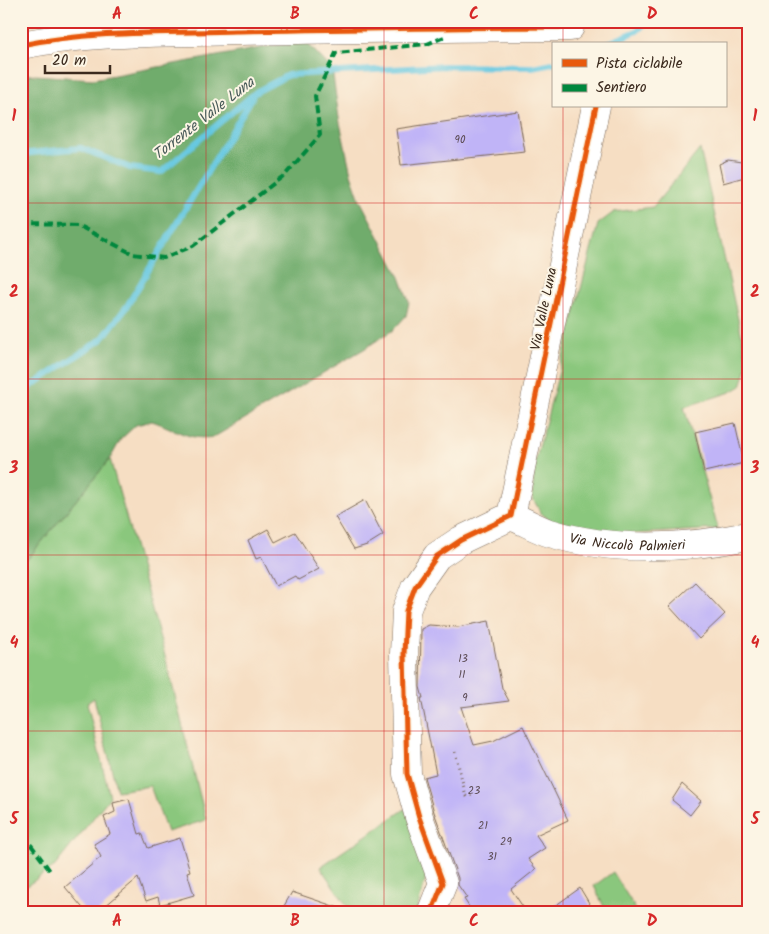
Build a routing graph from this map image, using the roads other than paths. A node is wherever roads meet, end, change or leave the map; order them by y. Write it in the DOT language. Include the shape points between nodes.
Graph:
graph roads {
  1 [pos="577,33"];
  2 [pos="21,45"];
  3 [pos="596,108"];
  4 [pos="511,516"];
  5 [pos="748,536"];
  6 [pos="431,913"];
  1 -- 2 [label="street" via="447,27 129,34"];
  3 -- 4 [label="street, Via Valle Luna"];
  4 -- 5 [label="street, Via Niccolò Palmieri" via="549,533 639,547"];
  4 -- 6 [label="street" via="461,540 437,556 415,587 406,611 407,774 443,883"];
}
